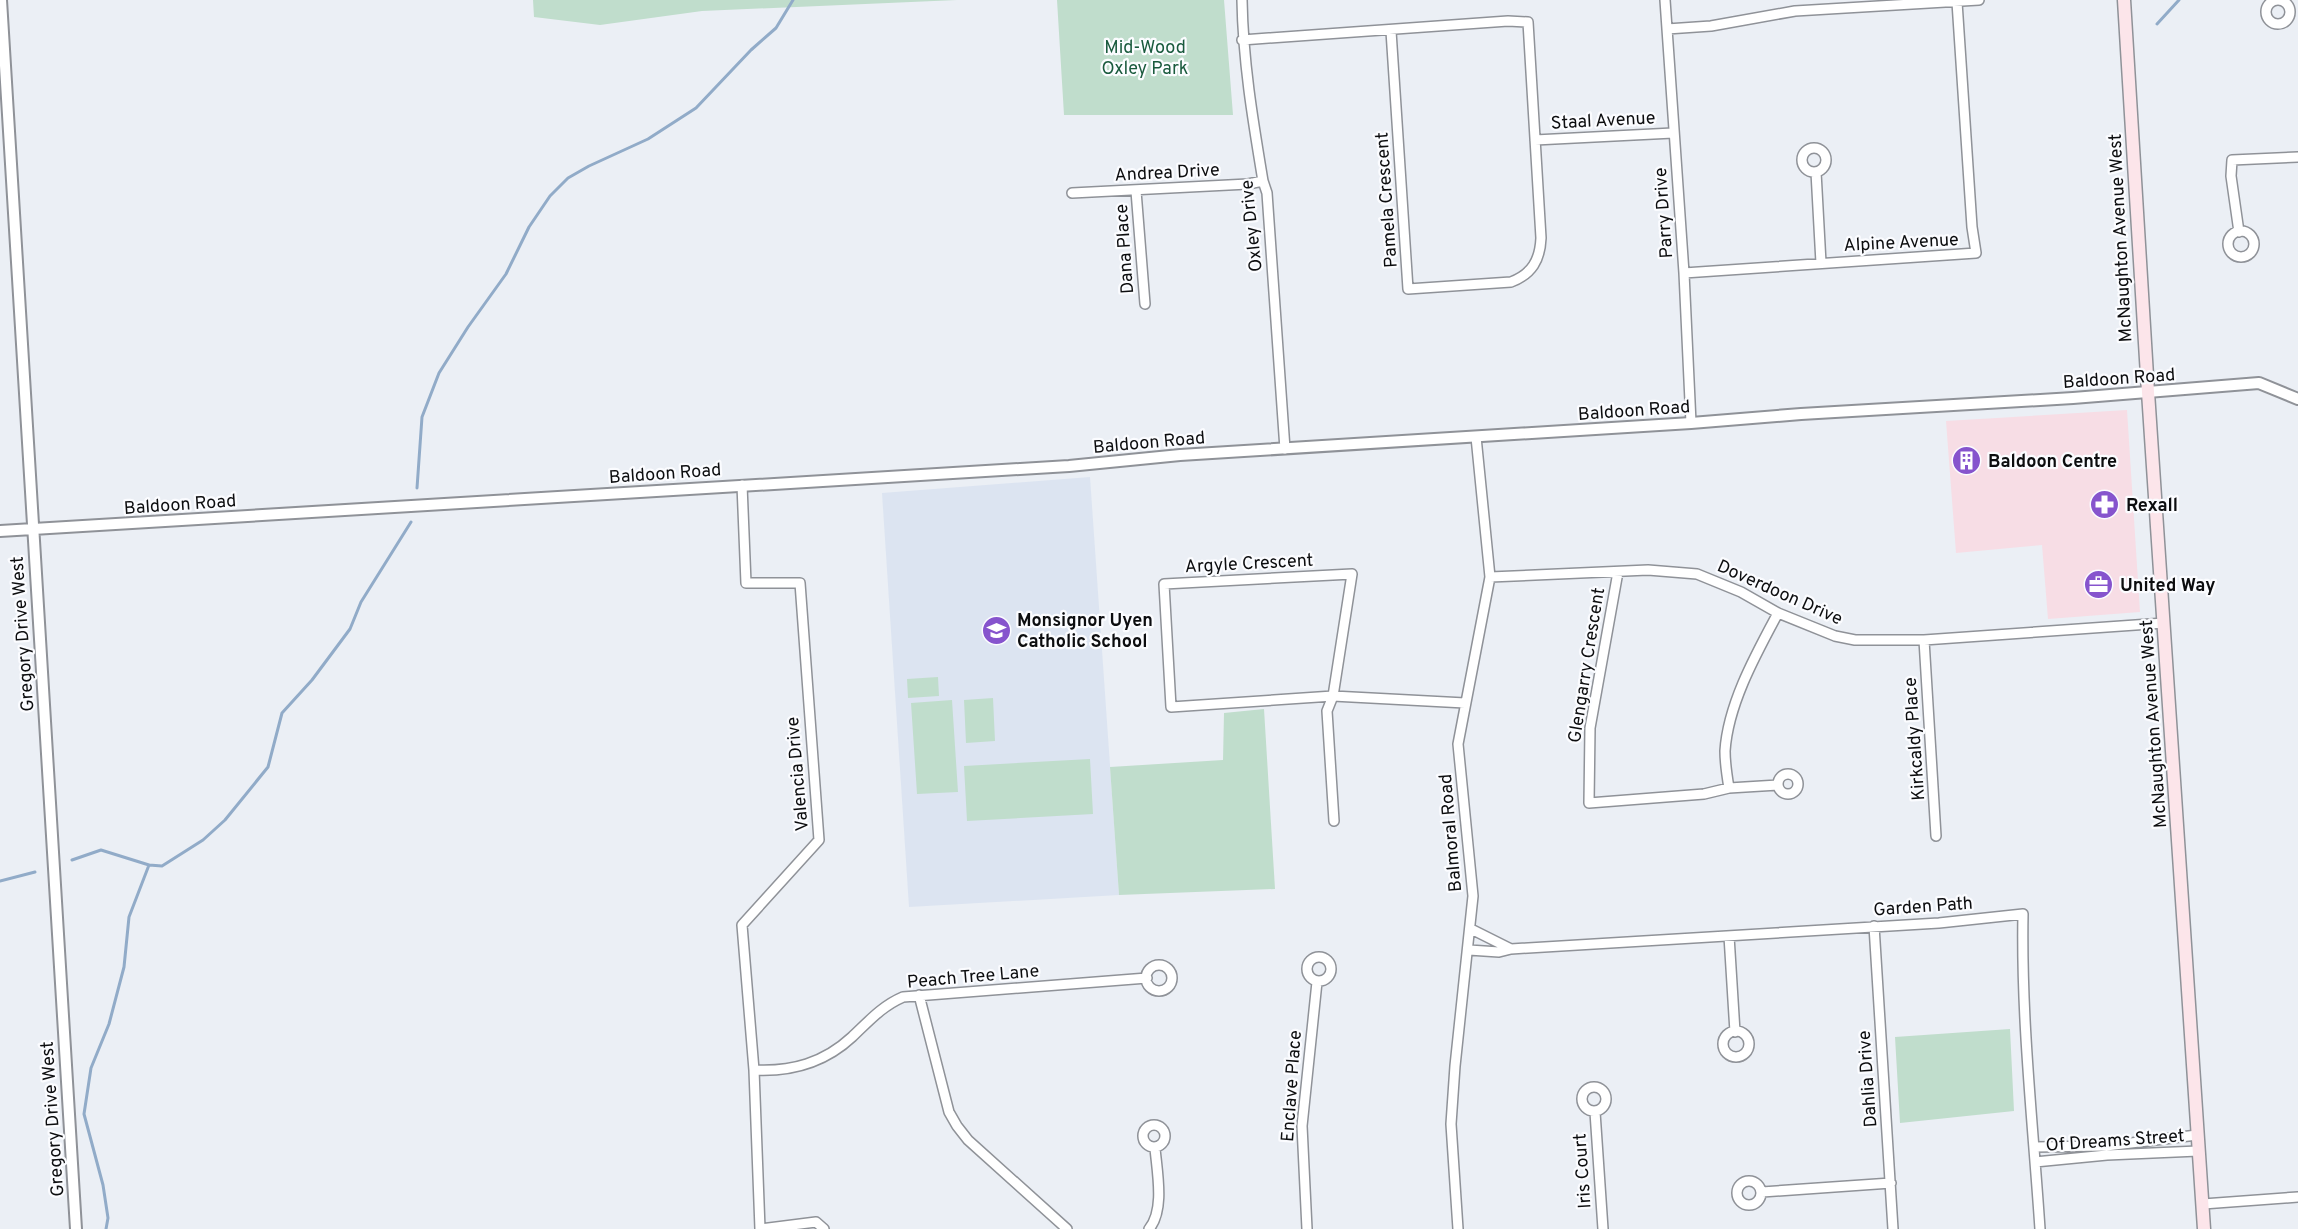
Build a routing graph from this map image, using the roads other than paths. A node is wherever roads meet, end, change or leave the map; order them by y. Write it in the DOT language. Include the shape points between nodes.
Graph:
graph roads {
  1 [pos="1,0"];
  2 [pos="1242,0"];
  3 [pos="1665,0"];
  4 [pos="1979,0"];
  5 [pos="2124,0"];
  6 [pos="1957,2"];
  7 [pos="1666,29"];
  8 [pos="1391,31"];
  9 [pos="1242,40"];
  10 [pos="1673,133"];
  11 [pos="1535,141"];
  12 [pos="2298,157"];
  13 [pos="1816,172"];
  14 [pos="1263,181"];
  15 [pos="1137,191"];
  16 [pos="1072,193"];
  17 [pos="2239,232"];
  18 [pos="1821,263"];
  19 [pos="1684,273"];
  20 [pos="1145,304"];
  21 [pos="2148,392"];
  22 [pos="2298,399"];
  23 [pos="1691,423"];
  24 [pos="1476,437"];
  25 [pos="1285,449"];
  26 [pos="742,485"];
  27 [pos="32,529"];
  28 [pos="0,531"];
  29 [pos="1618,572"];
  30 [pos="1490,576"];
  31 [pos="1778,613"];
  32 [pos="2164,623"];
  33 [pos="1924,640"];
  34 [pos="1333,696"];
  35 [pos="1465,703"];
  36 [pos="1778,785"];
  37 [pos="1729,788"];
  38 [pos="1334,821"];
  39 [pos="1936,836"];
  40 [pos="1874,926"];
  41 [pos="1471,929"];
  42 [pos="1729,936"];
  43 [pos="1511,949"];
  44 [pos="1469,950"];
  45 [pos="1147,978"];
  46 [pos="1317,982"];
  47 [pos="920,995"];
  48 [pos="1735,1032"];
  49 [pos="754,1070"];
  50 [pos="1595,1112"];
  51 [pos="2197,1135"];
  52 [pos="2034,1147"];
  53 [pos="1155,1148"];
  54 [pos="2198,1151"];
  55 [pos="2035,1162"];
  56 [pos="1891,1183"];
  57 [pos="1762,1192"];
  58 [pos="2298,1197"];
  59 [pos="2203,1204"];
  60 [pos="76,1229"];
  61 [pos="760,1229"];
  62 [pos="824,1229"];
  63 [pos="1067,1229"];
  64 [pos="1149,1229"];
  65 [pos="1307,1229"];
  66 [pos="1458,1229"];
  67 [pos="1603,1229"];
  68 [pos="1893,1229"];
  69 [pos="2040,1229"];
  70 [pos="2204,1229"];
  1 -- 27 [label="street, Gregory Drive West"];
  2 -- 9 [label="street, Oxley Drive"];
  3 -- 7 [label="street, Parry Drive"];
  4 -- 6 [label="street"];
  5 -- 21 [label="main road, McNaughton Avenue West"];
  6 -- 7 [label="street" via="1794,11 1711,26"];
  6 -- 18 [label="street, Alpine Avenue" via="1976,253"];
  7 -- 10 [label="street, Parry Drive"];
  8 -- 9 [label="street"];
  8 -- 11 [label="street" via="1528,22"];
  8 -- 11 [label="street, Pamela Crescent" via="1408,289 1511,282 1524,277 1535,265 1541,238"];
  9 -- 14 [label="street, Oxley Drive"];
  10 -- 11 [label="street, Staal Avenue"];
  10 -- 19 [label="street, Parry Drive"];
  12 -- 17 [label="street" via="2232,160"];
  13 -- 18 [label="street"];
  14 -- 15 [label="street, Andrea Drive"];
  14 -- 25 [label="street, Oxley Drive" via="1268,193"];
  15 -- 16 [label="street, Andrea Drive"];
  15 -- 20 [label="street, Dana Place"];
  18 -- 19 [label="street, Alpine Avenue"];
  19 -- 23 [label="street, Parry Drive"];
  21 -- 22 [label="street, Baldoon Road" via="2259,384"];
  21 -- 23 [label="street, Baldoon Road"];
  21 -- 32 [label="main road, McNaughton Avenue West"];
  23 -- 24 [label="street, Baldoon Road"];
  24 -- 25 [label="street, Baldoon Road"];
  24 -- 30 [label="street, Balmoral Road"];
  25 -- 26 [label="street, Baldoon Road"];
  26 -- 27 [label="street, Baldoon Road"];
  26 -- 49 [label="street, Valencia Drive" via="746,583 800,584 819,840 742,925"];
  27 -- 28 [label="street, Baldoon Road"];
  27 -- 60 [label="street, Gregory Drive West"];
  29 -- 30 [label="street, Doverdoon Drive"];
  29 -- 31 [label="street, Doverdoon Drive" via="1697,574 1741,591"];
  29 -- 37 [label="street, Glengarry Crescent" via="1590,728 1589,803 1704,794"];
  30 -- 35 [label="street, Balmoral Road"];
  31 -- 33 [label="street, Doverdoon Drive" via="1855,640"];
  31 -- 37 [label="street" via="1744,679 1733,715 1725,753"];
  32 -- 33 [label="street, Doverdoon Drive"];
  32 -- 51 [label="main road, McNaughton Avenue West"];
  33 -- 39 [label="street, Kirkcaldy Place"];
  34 -- 34 [label="street, Argyle Crescent" via="1352,574 1164,584 1171,707"];
  34 -- 35 [label="street, Argyle Crescent"];
  34 -- 38 [label="street" via="1327,711"];
  35 -- 41 [label="street, Balmoral Road" via="1458,744 1473,896"];
  36 -- 37 [label="street, Glengarry Crescent"];
  40 -- 42 [label="street, Garden Path"];
  40 -- 52 [label="street, Garden Path" via="2023,914"];
  40 -- 56 [label="street, Dahlia Drive"];
  41 -- 43 [label="street, Garden Path"];
  41 -- 44 [label="street, Balmoral Road"];
  42 -- 43 [label="street, Garden Path"];
  42 -- 48 [label="street"];
  43 -- 44 [label="street, Garden Path"];
  44 -- 66 [label="street, Balmoral Road" via="1451,1124"];
  45 -- 47 [label="street, Peach Tree Lane"];
  46 -- 65 [label="street, Enclave Place" via="1302,1126"];
  47 -- 49 [label="street, Peach Tree Lane" via="887,1004 833,1053 812,1064 775,1071"];
  47 -- 63 [label="street" via="945,1097 957,1126"];
  49 -- 61 [label="street, Valencia Drive"];
  50 -- 67 [label="street, Iris Court"];
  51 -- 52 [label="street, Of Dreams Street" via="2106,1146"];
  51 -- 54 [label="main road, McNaughton Avenue West"];
  52 -- 55 [label="street, Garden Path"];
  53 -- 64 [label="street" via="1159,1208"];
  54 -- 55 [label="street, Of Dreams Street"];
  54 -- 59 [label="main road, McNaughton Avenue West"];
  55 -- 69 [label="street, Garden Path"];
  56 -- 57 [label="street"];
  56 -- 68 [label="street, Dahlia Drive"];
  58 -- 59 [label="street"];
  59 -- 70 [label="main road, McNaughton Avenue West"];
  61 -- 62 [label="street" via="816,1222"];
}
